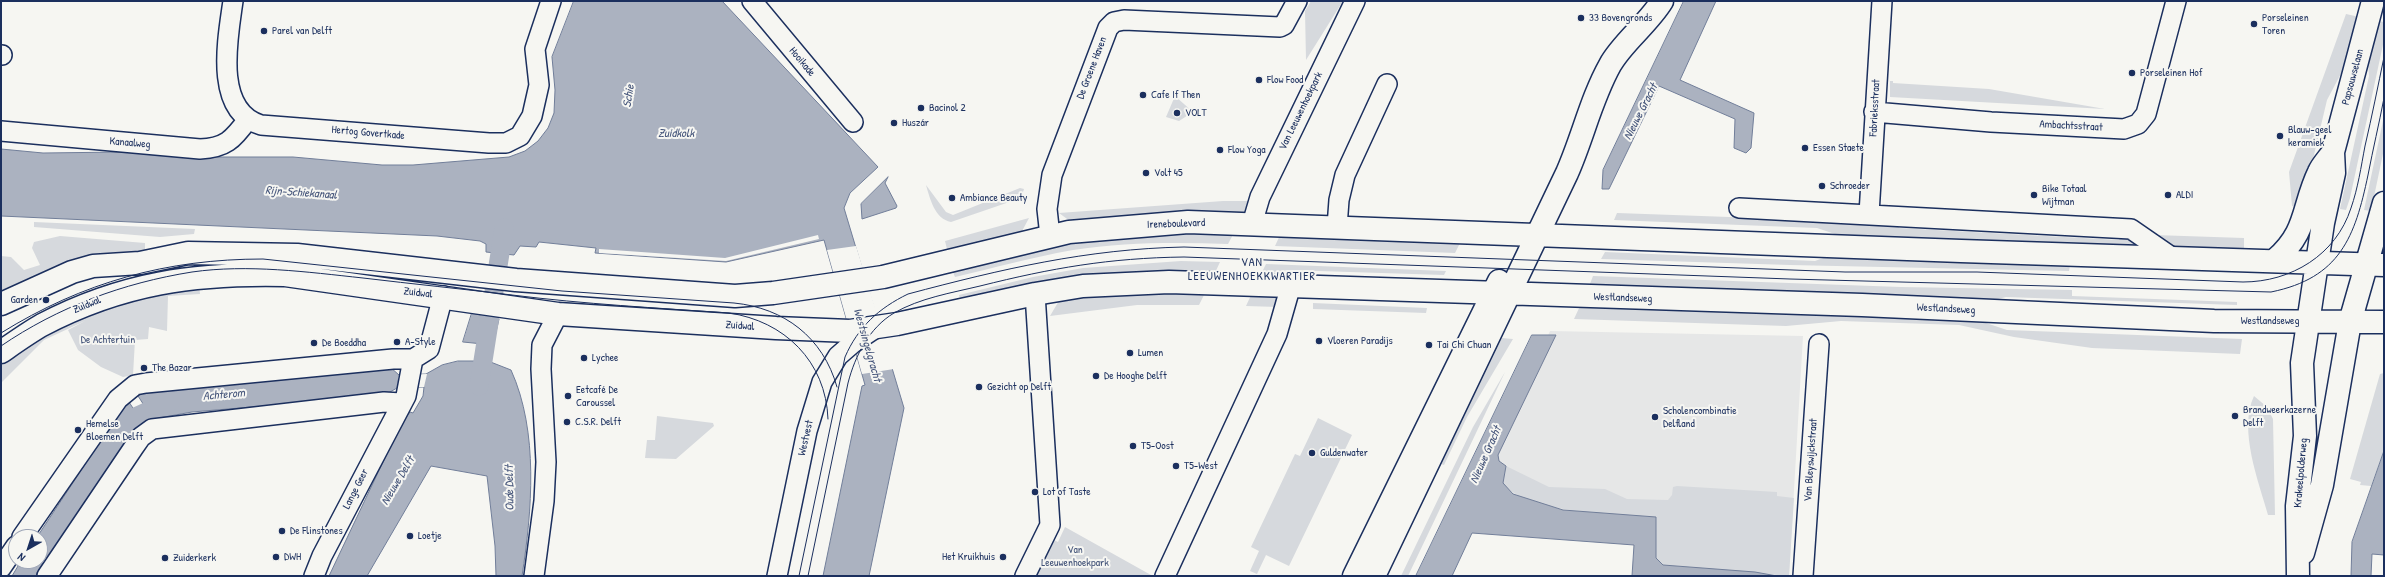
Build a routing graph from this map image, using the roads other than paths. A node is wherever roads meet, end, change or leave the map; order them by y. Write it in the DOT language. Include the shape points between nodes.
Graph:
graph roads {
  1 [pos="233,1"];
  2 [pos="551,1"];
  3 [pos="752,1"];
  4 [pos="1297,1"];
  5 [pos="1355,1"];
  6 [pos="1662,1"];
  7 [pos="1882,1"];
  8 [pos="2176,1"];
  9 [pos="2373,1"];
  10 [pos="1387,84"];
  11 [pos="1874,112"];
  12 [pos="248,119"];
  13 [pos="853,122"];
  14 [pos="1,131"];
  15 [pos="2333,152"];
  16 [pos="1739,208"];
  17 [pos="1869,214"];
  18 [pos="2383,215"];
  19 [pos="1252,224"];
  20 [pos="1337,227"];
  21 [pos="1529,234"];
  22 [pos="1050,236"];
  23 [pos="2173,258"];
  24 [pos="2275,260"];
  25 [pos="2318,263"];
  26 [pos="2375,264"];
  27 [pos="1291,285"];
  28 [pos="1035,294"];
  29 [pos="1501,294"];
  30 [pos="443,296"];
  31 [pos="1,304"];
  32 [pos="558,314"];
  33 [pos="2307,321"];
  34 [pos="2350,322"];
  35 [pos="2384,322"];
  36 [pos="852,337"];
  37 [pos="1819,344"];
  38 [pos="1,352"];
  39 [pos="409,381"];
  40 [pos="28,529"];
  41 [pos="8,558"];
  42 [pos="1,568"];
  43 [pos="2298,571"];
  44 [pos="47,576"];
  45 [pos="314,576"];
  46 [pos="534,576"];
  47 [pos="777,576"];
  48 [pos="1025,576"];
  49 [pos="1165,576"];
  50 [pos="1354,576"];
  51 [pos="1374,576"];
  52 [pos="1803,576"];
  1 -- 12 [label="street" via="227,65 236,105"];
  2 -- 12 [label="street, Hertog Govertkade" via="535,49 539,85 532,116 520,136 506,143 261,125"];
  3 -- 13 [label="street, Hooikade"];
  4 -- 22 [label="street, De Groene Haven" via="1284,25 1274,27 1114,22 1108,28 1052,175 1047,209"];
  5 -- 19 [label="street, Van Leeuwenhoekpark" via="1260,197"];
  6 -- 21 [label="main road" via="1610,63 1588,113 1576,152"];
  7 -- 11 [label="street, Fabrieksstraat"];
  8 -- 11 [label="street, Ambachtsstraat" via="2146,114 2138,124 2124,129 1991,122"];
  9 -- 15 [label="main road, Papsouwselaan"];
  10 -- 20 [label="street" via="1345,175 1339,200"];
  11 -- 17 [label="street, Fabrieksstraat"];
  12 -- 14 [label="street, Kanaalweg" via="227,143 211,148"];
  15 -- 24 [label="main road, Papsouwselaan" via="2319,171 2298,233 2292,244"];
  15 -- 25 [label="main road, Papsouwselaan" via="2334,173 2323,223"];
  16 -- 17 [label="street"];
  17 -- 23 [label="street" via="2131,229"];
  18 -- 26 [label="main road"];
  19 -- 20 [label="main road, Ireneboulevard"];
  19 -- 22 [label="main road, Ireneboulevard" via="1188,222 1130,225"];
  20 -- 21 [label="main road, Ireneboulevard"];
  21 -- 23 [label="main road"];
  21 -- 29 [label="main road"];
  22 -- 31 [label="main road, Ireneboulevard" via="883,277 735,296 516,280 298,255 188,253 140,263 93,266 72,272"];
  23 -- 24 [label="main road"];
  24 -- 25 [label="main road"];
  25 -- 26 [label="main road"];
  25 -- 33 [label="main road, Krakeelpolderweg"];
  26 -- 34 [label="main road"];
  27 -- 28 [label="main road" via="1125,283 1083,286"];
  27 -- 29 [label="main road"];
  27 -- 49 [label="street" via="1277,334"];
  28 -- 36 [label="main road" via="888,325"];
  28 -- 48 [label="street" via="1050,525"];
  29 -- 33 [label="main road, Westlandseweg" via="1862,305 2214,321"];
  29 -- 50 [label="main road"];
  29 -- 51 [label="main road"];
  30 -- 32 [label="main road, Zuidwal"];
  30 -- 38 [label="main road, Zuidwal" via="285,275 193,277 152,284 105,297 40,326"];
  30 -- 39 [label="street" via="429,349"];
  32 -- 36 [label="main road, Zuidwal" via="762,327"];
  32 -- 46 [label="street" via="542,345 546,462 544,501"];
  33 -- 34 [label="main road, Westlandseweg"];
  33 -- 43 [label="main road, Krakeelpolderweg" via="2302,363 2305,436 2297,506"];
  34 -- 35 [label="main road, Westlandseweg"];
  34 -- 43 [label="main road, Krakeelpolderweg" via="2322,485"];
  36 -- 47 [label="street, Westvest" via="825,375 807,431"];
  37 -- 52 [label="street, Van Bleyswijckstraat"];
  39 -- 40 [label="street" via="277,370 135,385 118,399"];
  39 -- 44 [label="street" via="384,402 152,429 141,437"];
  39 -- 45 [label="street, Lange Geer"];
  41 -- 42 [label="street"];
}
